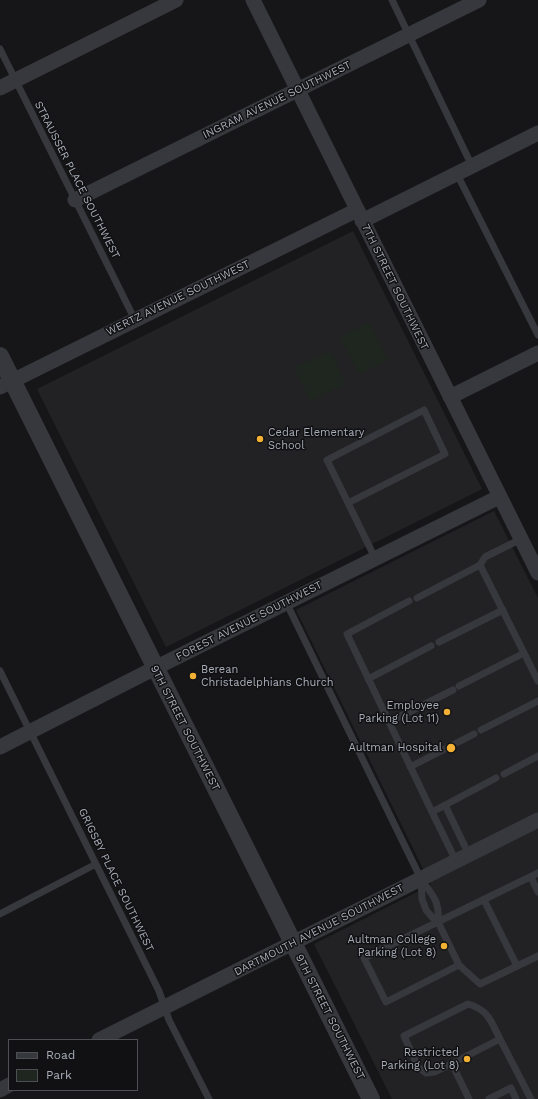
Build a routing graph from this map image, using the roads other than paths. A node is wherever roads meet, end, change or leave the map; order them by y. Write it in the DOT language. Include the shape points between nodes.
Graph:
graph roads {
  1 [pos="176,0"];
  2 [pos="253,0"];
  3 [pos="392,0"];
  4 [pos="479,0"];
  5 [pos="409,35"];
  6 [pos="0,49"];
  7 [pos="15,80"];
  8 [pos="0,88"];
  9 [pos="297,90"];
  10 [pos="538,133"];
  11 [pos="472,166"];
  12 [pos="457,174"];
  13 [pos="75,200"];
  14 [pos="360,216"];
  15 [pos="135,320"];
  16 [pos="538,335"];
  17 [pos="538,353"];
  18 [pos="0,356"];
  19 [pos="6,384"];
  20 [pos="450,397"];
  21 [pos="499,497"];
  22 [pos="348,503"];
  23 [pos="521,539"];
  24 [pos="375,558"];
  25 [pos="480,565"];
  26 [pos="538,573"];
  27 [pos="418,598"];
  28 [pos="409,601"];
  29 [pos="286,602"];
  30 [pos="503,610"];
  31 [pos="438,642"];
  32 [pos="431,646"];
  33 [pos="524,653"];
  34 [pos="155,668"];
  35 [pos="0,671"];
  36 [pos="368,678"];
  37 [pos="538,681"];
  38 [pos="538,701"];
  39 [pos="389,722"];
  40 [pos="481,730"];
  41 [pos="30,731"];
  42 [pos="474,734"];
  43 [pos="0,747"];
  44 [pos="538,756"];
  45 [pos="410,767"];
  46 [pos="504,774"];
  47 [pos="496,778"];
  48 [pos="445,805"];
  49 [pos="432,812"];
  50 [pos="538,820"];
  51 [pos="463,858"];
  52 [pos="96,864"];
  53 [pos="538,873"];
  54 [pos="531,877"];
  55 [pos="421,879"];
  56 [pos="538,892"];
  57 [pos="484,900"];
  58 [pos="0,914"];
  59 [pos="438,922"];
  60 [pos="293,943"];
  61 [pos="538,956"];
  62 [pos="459,965"];
  63 [pos="517,966"];
  64 [pos="165,1007"];
  65 [pos="101,1039"];
  66 [pos="500,1040"];
  67 [pos="452,1064"];
  68 [pos="209,1099"];
  69 [pos="371,1099"];
  70 [pos="469,1099"];
  71 [pos="489,1099"];
  72 [pos="516,1099"];
  73 [pos="531,1099"];
  1 -- 7 [label="street"];
  2 -- 9 [label="street, 7TH STREET SOUTHWEST"];
  3 -- 5 [label="lane"];
  4 -- 5 [label="street, INGRAM AVENUE SOUTHWEST"];
  5 -- 9 [label="street, INGRAM AVENUE SOUTHWEST"];
  5 -- 11 [label="lane"];
  6 -- 7 [label="lane, STRAUSSER PLACE SOUTHWEST"];
  7 -- 8 [label="street"];
  7 -- 13 [label="lane, STRAUSSER PLACE SOUTHWEST"];
  9 -- 13 [label="street, INGRAM AVENUE SOUTHWEST"];
  9 -- 14 [label="street, 7TH STREET SOUTHWEST"];
  10 -- 11 [label="street, WERTZ AVENUE SOUTHWEST"];
  11 -- 12 [label="street, WERTZ AVENUE SOUTHWEST"];
  12 -- 14 [label="street, WERTZ AVENUE SOUTHWEST"];
  12 -- 16 [label="lane"];
  13 -- 15 [label="lane, STRAUSSER PLACE SOUTHWEST"];
  14 -- 15 [label="street, WERTZ AVENUE SOUTHWEST"];
  14 -- 20 [label="street, 7TH STREET SOUTHWEST"];
  15 -- 19 [label="street, WERTZ AVENUE SOUTHWEST"];
  17 -- 20 [label="street"];
  18 -- 19 [label="street, 9TH STREET SOUTHWEST"];
  19 -- 34 [label="street, 9TH STREET SOUTHWEST"];
  20 -- 21 [label="street, 7TH STREET SOUTHWEST"];
  21 -- 23 [label="street, 7TH STREET SOUTHWEST"];
  21 -- 24 [label="street, FOREST AVENUE SOUTHWEST"];
  22 -- 22 [label="lane" via="445,454 424,410 327,460"];
  22 -- 24 [label="lane"];
  23 -- 25 [label="lane" via="485,557"];
  23 -- 26 [label="street, 7TH STREET SOUTHWEST"];
  24 -- 29 [label="street, FOREST AVENUE SOUTHWEST"];
  25 -- 27 [label="lane"];
  25 -- 30 [label="lane"];
  28 -- 36 [label="lane" via="347,634"];
  29 -- 34 [label="street, FOREST AVENUE SOUTHWEST"];
  29 -- 55 [label="lane"];
  30 -- 31 [label="lane"];
  30 -- 33 [label="lane"];
  32 -- 36 [label="lane"];
  33 -- 37 [label="lane"];
  33 -- 39 [label="lane"];
  34 -- 41 [label="street, FOREST AVENUE SOUTHWEST"];
  34 -- 60 [label="street, 9TH STREET SOUTHWEST"];
  35 -- 41 [label="lane, GRIGSBY PLACE SOUTHWEST"];
  36 -- 39 [label="lane"];
  38 -- 40 [label="lane"];
  39 -- 45 [label="lane"];
  41 -- 43 [label="street, FOREST AVENUE SOUTHWEST"];
  41 -- 52 [label="lane, GRIGSBY PLACE SOUTHWEST"];
  42 -- 45 [label="lane"];
  44 -- 46 [label="lane"];
  45 -- 49 [label="lane"];
  47 -- 48 [label="lane"];
  48 -- 49 [label="lane"];
  48 -- 51 [label="lane"];
  49 -- 51 [label="lane"];
  50 -- 51 [label="street, DARTMOUTH AVENUE SOUTHWEST"];
  51 -- 55 [label="street, DARTMOUTH AVENUE SOUTHWEST"];
  52 -- 58 [label="lane"];
  52 -- 64 [label="lane, GRIGSBY PLACE SOUTHWEST"];
  53 -- 54 [label="lane"];
  54 -- 56 [label="lane"];
  54 -- 57 [label="lane"];
  55 -- 59 [label="lane" via="435,899 439,910"];
  55 -- 59 [label="lane" via="422,899 426,910"];
  55 -- 60 [label="street, DARTMOUTH AVENUE SOUTHWEST"];
  57 -- 59 [label="lane"];
  57 -- 63 [label="lane"];
  59 -- 62 [label="lane"];
  59 -- 62 [label="lane" via="364,958 386,1002"];
  60 -- 64 [label="street, DARTMOUTH AVENUE SOUTHWEST"];
  60 -- 69 [label="street, 9TH STREET SOUTHWEST"];
  61 -- 63 [label="lane"];
  62 -- 63 [label="lane" via="480,984"];
  64 -- 65 [label="street, DARTMOUTH AVENUE SOUTHWEST"];
  64 -- 68 [label="lane, GRIGSBY PLACE SOUTHWEST" via="169,1020"];
  66 -- 67 [label="lane"];
  66 -- 67 [label="lane" via="487,1014 478,1007 468,1004 404,1036 418,1067 426,1073"];
  66 -- 73 [label="lane"];
  67 -- 70 [label="lane"];
  71 -- 72 [label="lane" via="511,1088"];
}
